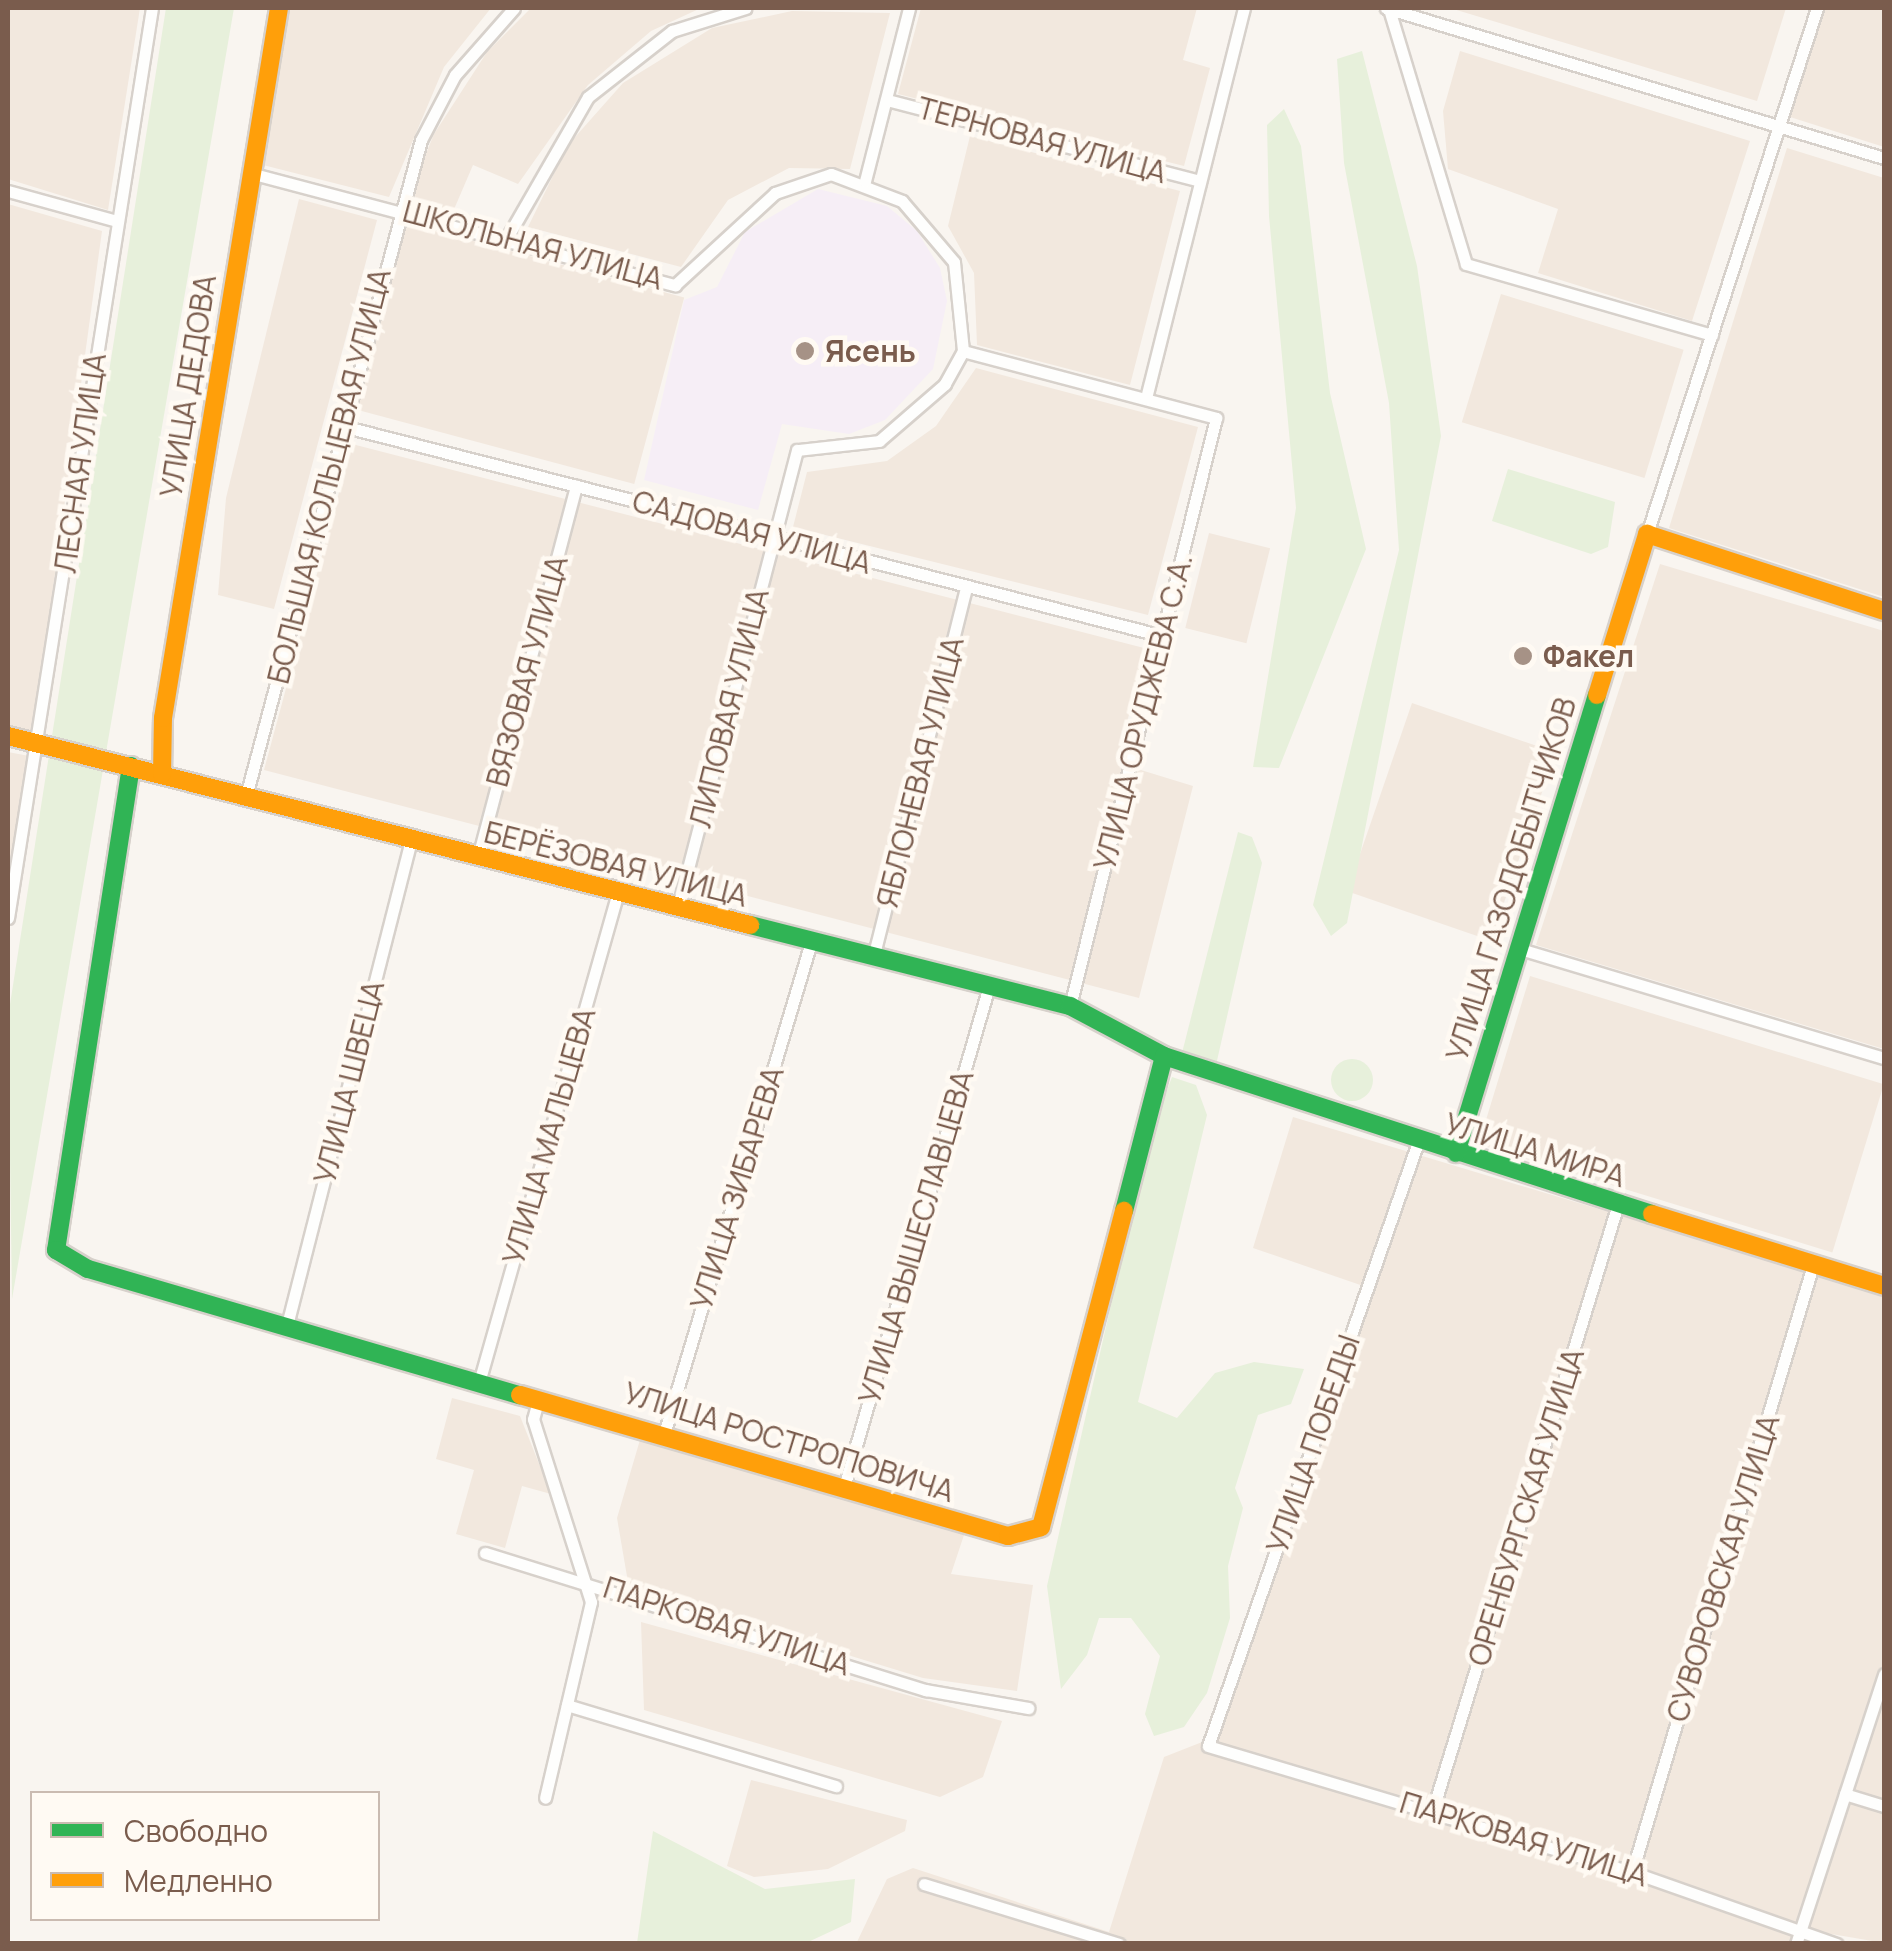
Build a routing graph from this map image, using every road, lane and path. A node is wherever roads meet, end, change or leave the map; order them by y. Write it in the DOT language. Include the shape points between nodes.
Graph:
graph roads {
  1 [pos="152,8"];
  2 [pos="278,8"];
  3 [pos="514,8"];
  4 [pos="746,8"];
  5 [pos="910,8"];
  6 [pos="1244,8"];
  7 [pos="1388,8"];
  8 [pos="1817,8"];
  9 [pos="887,100"];
  10 [pos="1778,124"];
  11 [pos="1884,158"];
  12 [pos="250,173"];
  13 [pos="1196,180"];
  14 [pos="864,181"];
  15 [pos="8,191"];
  16 [pos="398,209"];
  17 [pos="117,221"];
  18 [pos="508,236"];
  19 [pos="1712,335"];
  20 [pos="963,352"];
  21 [pos="1146,398"];
  22 [pos="342,426"];
  23 [pos="576,486"];
  24 [pos="1647,534"];
  25 [pos="772,538"];
  26 [pos="966,587"];
  27 [pos="1884,611"];
  28 [pos="1163,636"];
  29 [pos="8,736"];
  30 [pos="39,742"];
  31 [pos="131,766"];
  32 [pos="162,774"];
  33 [pos="246,796"];
  34 [pos="412,840"];
  35 [pos="478,857"];
  36 [pos="618,892"];
  37 [pos="678,907"];
  38 [pos="8,918"];
  39 [pos="810,942"];
  40 [pos="1516,948"];
  41 [pos="873,958"];
  42 [pos="988,986"];
  43 [pos="1070,1006"];
  44 [pos="1167,1057"];
  45 [pos="1884,1058"];
  46 [pos="1418,1142"];
  47 [pos="1456,1154"];
  48 [pos="1618,1204"];
  49 [pos="1813,1264"];
  50 [pos="1884,1286"];
  51 [pos="286,1325"];
  52 [pos="480,1380"];
  53 [pos="540,1396"];
  54 [pos="664,1434"];
  55 [pos="844,1487"];
  56 [pos="485,1554"];
  57 [pos="590,1581"];
  58 [pos="1884,1674"];
  59 [pos="567,1705"];
  60 [pos="1028,1708"];
  61 [pos="1208,1746"];
  62 [pos="836,1786"];
  63 [pos="1845,1794"];
  64 [pos="545,1798"];
  65 [pos="1884,1806"];
  66 [pos="1433,1810"];
  67 [pos="1632,1872"];
  68 [pos="924,1884"];
  69 [pos="1798,1938"];
  70 [pos="1119,1944"];
  71 [pos="1837,1944"];
  1 -- 17 [label="street, ЛЕСНАЯ УЛИЦА"];
  2 -- 12 [label="street, УЛИЦА ДЕДОВА"];
  3 -- 16 [label="street, БОЛЬШАЯ КОЛЬЦЕВАЯ УЛИЦА" via="455,74"];
  4 -- 18 [label="street" via="672,31 588,97"];
  5 -- 9 [label="street"];
  6 -- 13 [label="street"];
  7 -- 10 [label="street"];
  7 -- 19 [label="street" via="1466,264"];
  8 -- 10 [label="street, УЛИЦА ГАЗОДОБЫТЧИКОВ"];
  9 -- 13 [label="street, ТЕРНОВАЯ УЛИЦА"];
  9 -- 14 [label="street"];
  10 -- 11 [label="street"];
  10 -- 19 [label="street, УЛИЦА ГАЗОДОБЫТЧИКОВ"];
  12 -- 16 [label="street, ШКОЛЬНАЯ УЛИЦА"];
  12 -- 32 [label="street, УЛИЦА ДЕДОВА" via="163,718"];
  13 -- 21 [label="street"];
  14 -- 18 [label="street, ШКОЛЬНАЯ УЛИЦА" via="831,174 775,193 675,285"];
  14 -- 20 [label="street" via="932,228 954,262"];
  15 -- 17 [label="street"];
  16 -- 18 [label="street, ШКОЛЬНАЯ УЛИЦА"];
  16 -- 22 [label="street, БОЛЬШАЯ КОЛЬЦЕВАЯ УЛИЦА"];
  17 -- 30 [label="street, ЛЕСНАЯ УЛИЦА"];
  19 -- 24 [label="street, УЛИЦА ГАЗОДОБЫТЧИКОВ"];
  20 -- 21 [label="street"];
  20 -- 25 [label="street, ЛИПОВАЯ УЛИЦА" via="906,426 848,448 797,450"];
  21 -- 28 [label="street, УЛИЦА ОРУДЖЕВА С.А." via="1216,418"];
  22 -- 23 [label="street, САДОВАЯ УЛИЦА"];
  22 -- 33 [label="street, БОЛЬШАЯ КОЛЬЦЕВАЯ УЛИЦА"];
  23 -- 25 [label="street, САДОВАЯ УЛИЦА"];
  23 -- 35 [label="street, ВЯЗОВАЯ УЛИЦА"];
  24 -- 27 [label="street"];
  24 -- 40 [label="street, УЛИЦА ГАЗОДОБЫТЧИКОВ"];
  25 -- 26 [label="street, САДОВАЯ УЛИЦА"];
  25 -- 37 [label="street, ЛИПОВАЯ УЛИЦА"];
  26 -- 28 [label="street, САДОВАЯ УЛИЦА"];
  26 -- 41 [label="street, ЯБЛОНЕВАЯ УЛИЦА"];
  28 -- 43 [label="street, УЛИЦА ОРУДЖЕВА С.А."];
  29 -- 30 [label="street, БЕРЁЗОВАЯ УЛИЦА"];
  30 -- 31 [label="street, БЕРЁЗОВАЯ УЛИЦА"];
  30 -- 38 [label="street, ЛЕСНАЯ УЛИЦА"];
  31 -- 32 [label="street, БЕРЁЗОВАЯ УЛИЦА"];
  31 -- 51 [label="street, УЛИЦА РОСТРОПОВИЧА" via="56,1250 88,1269"];
  32 -- 33 [label="street, БЕРЁЗОВАЯ УЛИЦА"];
  33 -- 34 [label="street, БЕРЁЗОВАЯ УЛИЦА"];
  34 -- 35 [label="street, БЕРЁЗОВАЯ УЛИЦА"];
  34 -- 51 [label="street, УЛИЦА ШВЕЦА"];
  35 -- 36 [label="street, БЕРЁЗОВАЯ УЛИЦА"];
  36 -- 37 [label="street, БЕРЁЗОВАЯ УЛИЦА"];
  36 -- 52 [label="street, УЛИЦА МАЛЬЦЕВА"];
  37 -- 39 [label="street, БЕРЁЗОВАЯ УЛИЦА"];
  39 -- 41 [label="street, БЕРЁЗОВАЯ УЛИЦА"];
  39 -- 54 [label="street, УЛИЦА ЗИБАРЕВА"];
  40 -- 45 [label="street"];
  40 -- 47 [label="street, УЛИЦА ГАЗОДОБЫТЧИКОВ"];
  41 -- 42 [label="street, БЕРЁЗОВАЯ УЛИЦА"];
  42 -- 43 [label="street, БЕРЁЗОВАЯ УЛИЦА"];
  42 -- 55 [label="street, УЛИЦА ВЫШЕСЛАВЦЕВА"];
  43 -- 44 [label="street, БЕРЁЗОВАЯ УЛИЦА"];
  44 -- 46 [label="street, УЛИЦА МИРА"];
  44 -- 55 [label="street, УЛИЦА РОСТРОПОВИЧА" via="1041,1527 1008,1536"];
  46 -- 47 [label="street, УЛИЦА МИРА"];
  46 -- 61 [label="street, УЛИЦА ПОБЕДЫ"];
  47 -- 48 [label="street, УЛИЦА МИРА"];
  48 -- 49 [label="street, УЛИЦА МИРА"];
  48 -- 66 [label="street, ОРЕНБУРГСКАЯ УЛИЦА"];
  49 -- 50 [label="street, УЛИЦА МИРА"];
  49 -- 67 [label="street, СУВОРОВСКАЯ УЛИЦА"];
  51 -- 52 [label="street, УЛИЦА РОСТРОПОВИЧА"];
  52 -- 53 [label="street, УЛИЦА РОСТРОПОВИЧА"];
  53 -- 54 [label="street, УЛИЦА РОСТРОПОВИЧА"];
  53 -- 57 [label="street" via="533,1419"];
  54 -- 55 [label="street, УЛИЦА РОСТРОПОВИЧА"];
  56 -- 57 [label="street, ПАРКОВАЯ УЛИЦА"];
  57 -- 59 [label="street"];
  57 -- 60 [label="street, ПАРКОВАЯ УЛИЦА" via="678,1617 926,1690"];
  58 -- 63 [label="street"];
  59 -- 62 [label="street"];
  59 -- 64 [label="street"];
  61 -- 66 [label="street, ПАРКОВАЯ УЛИЦА"];
  63 -- 65 [label="street"];
  63 -- 69 [label="street"];
  66 -- 67 [label="street, ПАРКОВАЯ УЛИЦА"];
  67 -- 69 [label="street, ПАРКОВАЯ УЛИЦА"];
  68 -- 70 [label="street"];
  69 -- 71 [label="street, ПАРКОВАЯ УЛИЦА"];
}
